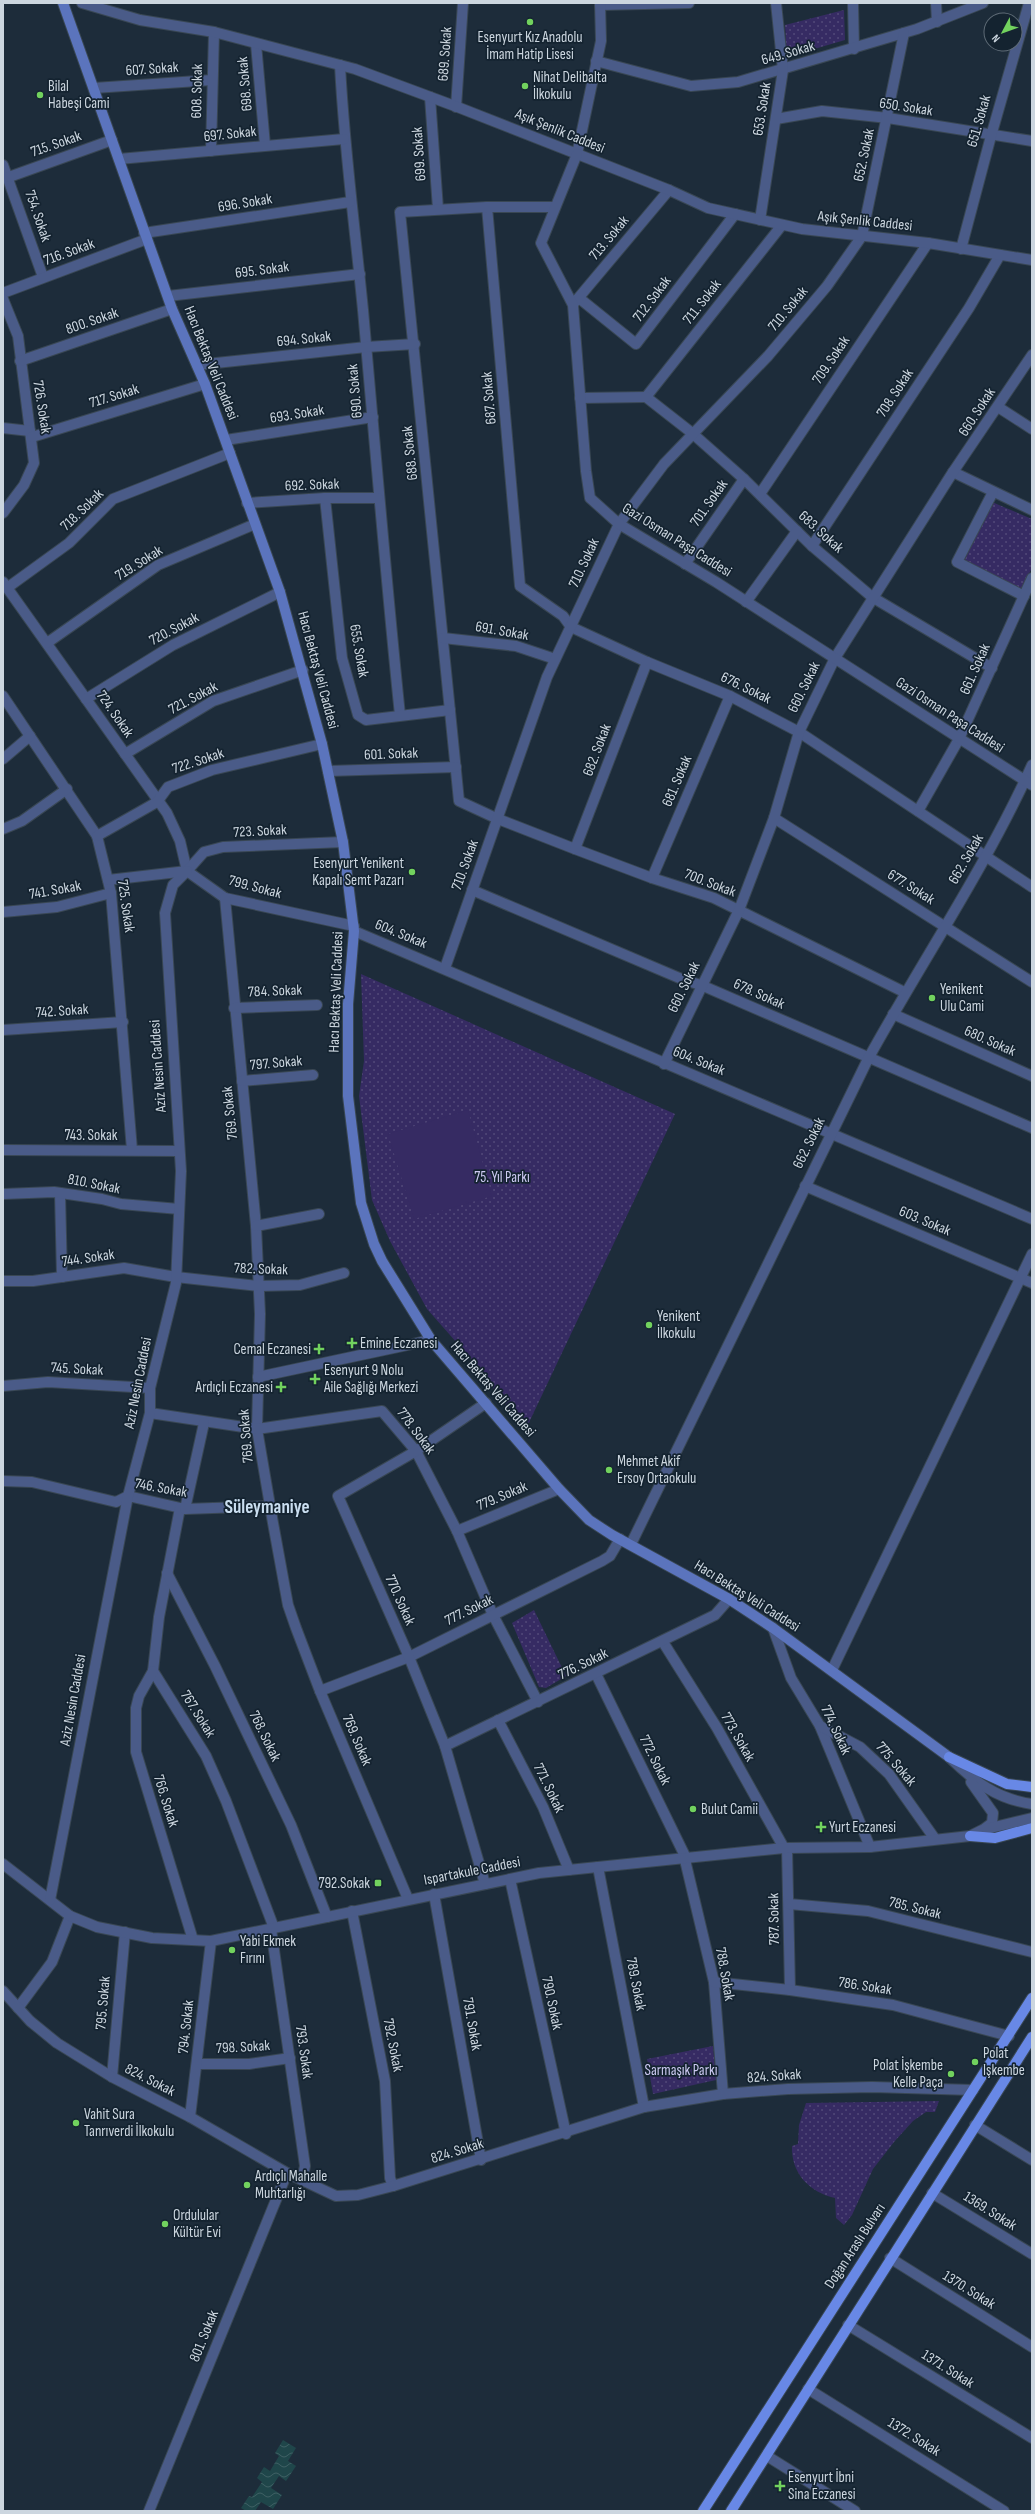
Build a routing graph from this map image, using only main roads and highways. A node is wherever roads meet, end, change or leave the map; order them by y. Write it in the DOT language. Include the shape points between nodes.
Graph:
graph roads {
  1 [pos="62,3"];
  2 [pos="1032,1787"];
  3 [pos="1032,1828"];
  4 [pos="970,1836"];
  5 [pos="1032,1998"];
  6 [pos="1031,2042"];
  7 [pos="703,2511"];
  8 [pos="731,2511"];
  1 -- 2 [label="main road, Hacı Bektaş Veli Caddesi" via="172,310 205,384 280,592 322,744 343,842 354,928 348,1004 348,1096 361,1203 382,1261 431,1340 559,1489 589,1520 729,1599 832,1670 949,1757 1007,1784"];
  3 -- 4 [label="main road" via="994,1838"];
  5 -- 7 [label="main road, Doğan Araslı Bulvarı"];
  6 -- 8 [label="main road" via="975,2125"];
}
